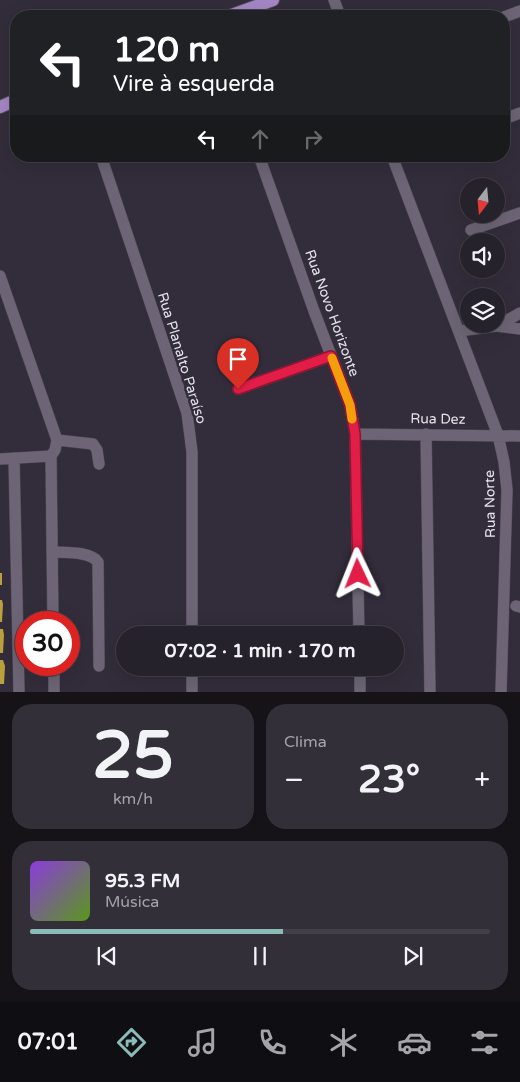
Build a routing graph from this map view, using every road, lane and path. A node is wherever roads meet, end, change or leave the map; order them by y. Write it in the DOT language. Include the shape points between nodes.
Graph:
graph roads {
  1 [pos="273,0"];
  2 [pos="246,10"];
  3 [pos="103,162"];
  4 [pos="261,162"];
  5 [pos="394,162"];
  6 [pos="520,213"];
  7 [pos="470,230"];
  8 [pos="0,276"];
  9 [pos="520,313"];
  10 [pos="505,321"];
  11 [pos="505,327"];
  12 [pos="520,329"];
  13 [pos="459,331"];
  14 [pos="331,356"];
  15 [pos="238,389"];
  16 [pos="355,434"];
  17 [pos="426,434"];
  18 [pos="498,435"];
  19 [pos="520,436"];
  20 [pos="57,440"];
  21 [pos="51,456"];
  22 [pos="0,458"];
  23 [pos="14,458"];
  24 [pos="99,464"];
  25 [pos="52,552"];
  26 [pos="53,611"];
  27 [pos="192,626"];
  28 [pos="359,626"];
  29 [pos="99,666"];
  30 [pos="54,676"];
  31 [pos="192,676"];
  32 [pos="360,676"];
  33 [pos="20,692"];
  34 [pos="54,692"];
  35 [pos="192,692"];
  36 [pos="360,692"];
  37 [pos="430,692"];
  38 [pos="501,692"];
  1 -- 2 [label="main road"];
  3 -- 27 [label="street, Rua Planalto Paraíso" via="187,413 192,452"];
  4 -- 14 [label="street, Rua Novo Horizonte"];
  5 -- 13 [label="street, Rua Norte"];
  6 -- 7 [label="street"];
  8 -- 20 [label="street"];
  9 -- 10 [label="street"];
  11 -- 12 [label="street"];
  13 -- 18 [label="street, Rua Norte"];
  14 -- 15 [label="street"];
  14 -- 16 [label="street, Rua Novo Horizonte" via="350,405"];
  16 -- 17 [label="street, Rua Dez"];
  16 -- 28 [label="street, Rua Novo Horizonte"];
  17 -- 18 [label="street, Rua Dez"];
  17 -- 37 [label="street"];
  18 -- 19 [label="street, Rua Dez"];
  18 -- 38 [label="street, Rua Norte" via="507,490"];
  20 -- 21 [label="street"];
  20 -- 24 [label="street" via="93,444"];
  21 -- 23 [label="street"];
  21 -- 25 [label="street"];
  22 -- 23 [label="street"];
  23 -- 33 [label="street"];
  25 -- 26 [label="street"];
  25 -- 29 [label="street" via="89,556 98,562"];
  30 -- 34 [label="street"];
  31 -- 35 [label="street"];
  32 -- 36 [label="street"];
}
